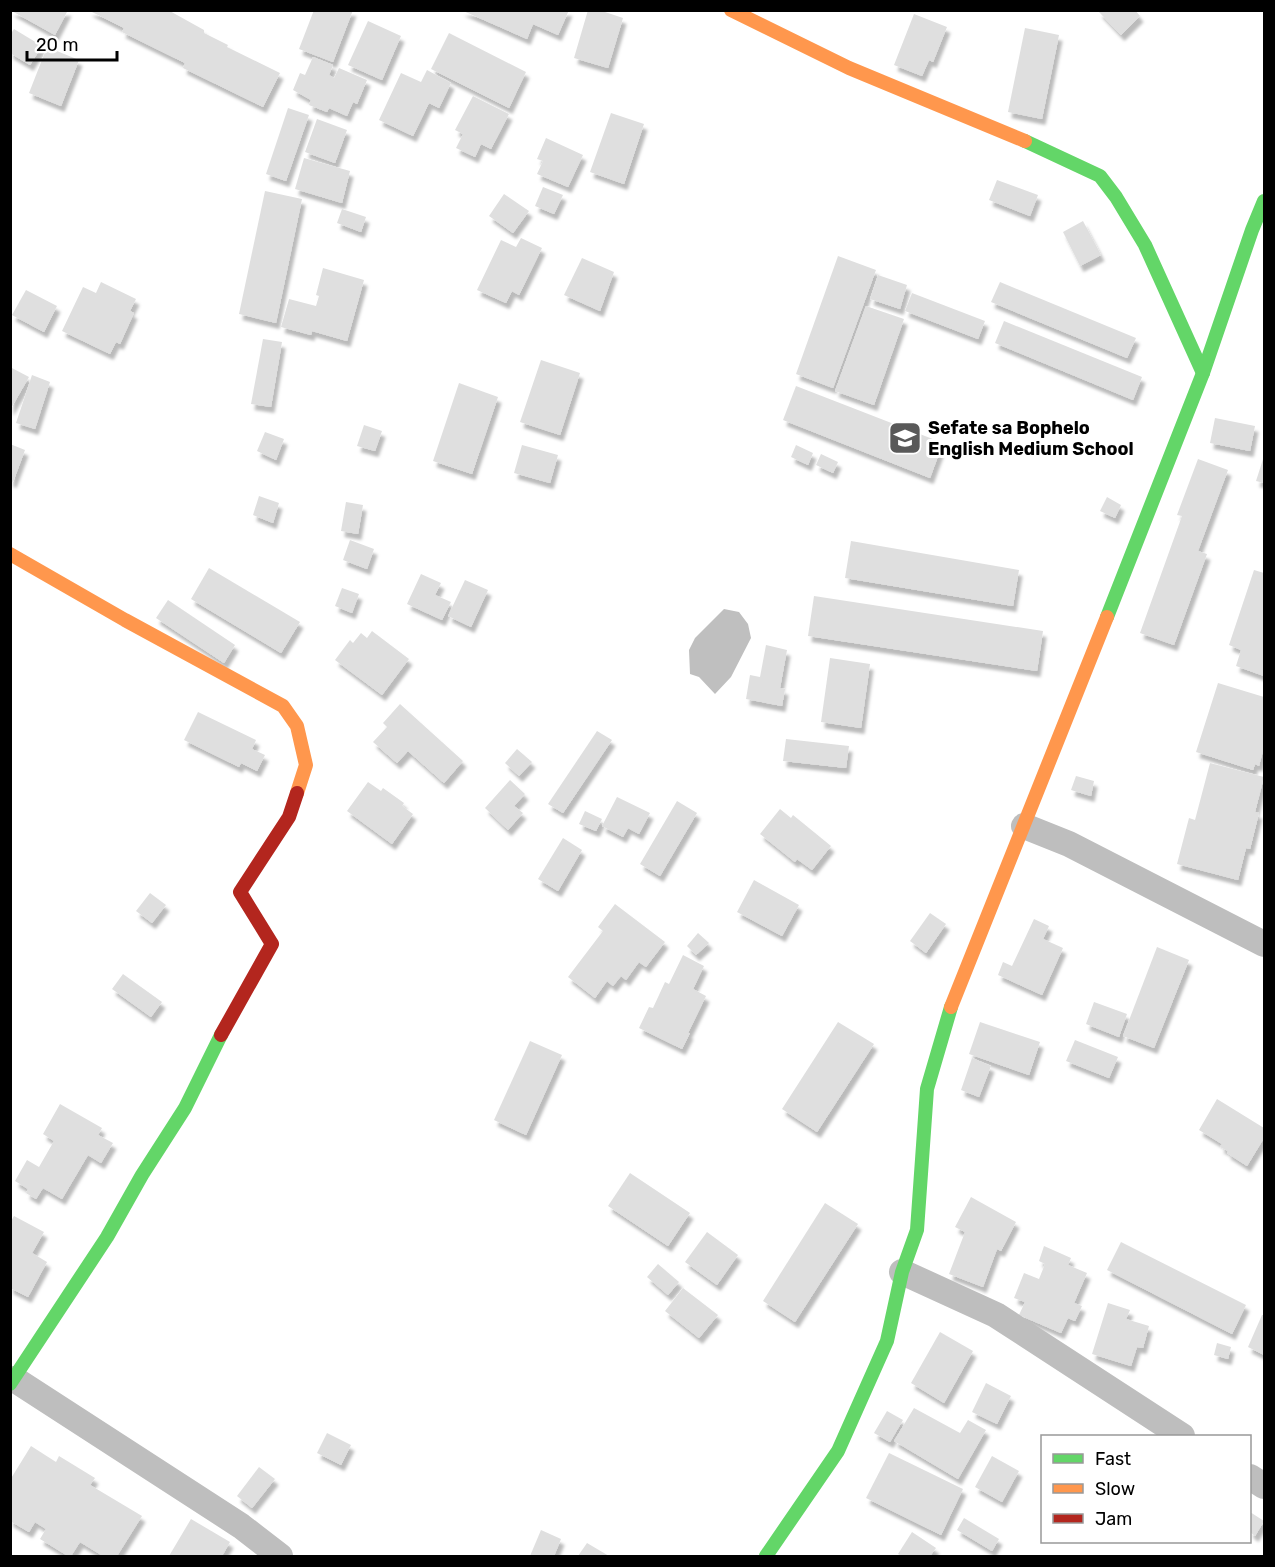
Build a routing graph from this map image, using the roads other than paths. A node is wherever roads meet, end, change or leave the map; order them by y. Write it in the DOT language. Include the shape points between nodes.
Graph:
graph roads {
  1 [pos="730,10"];
  2 [pos="1264,201"];
  3 [pos="1203,373"];
  4 [pos="10,554"];
  5 [pos="1024,826"];
  6 [pos="1264,944"];
  7 [pos="902,1272"];
  8 [pos="12,1380"];
  9 [pos="1179,1435"];
  10 [pos="1251,1478"];
  11 [pos="1264,1486"];
  12 [pos="280,1557"];
  13 [pos="766,1557"];
  1 -- 3 [label="street" via="849,68 1100,176 1145,245"];
  2 -- 3 [label="street"];
  3 -- 5 [label="street"];
  4 -- 8 [label="street" via="283,706 297,726 306,765 289,817 240,892 272,944 185,1108 107,1237"];
  5 -- 6 [label="street" via="1069,844"];
  5 -- 7 [label="street" via="950,1008 930,1078 917,1230"];
  7 -- 9 [label="street" via="996,1315"];
  7 -- 13 [label="street" via="887,1341 838,1450"];
  8 -- 12 [label="street" via="241,1526"];
  10 -- 11 [label="street"];
}
